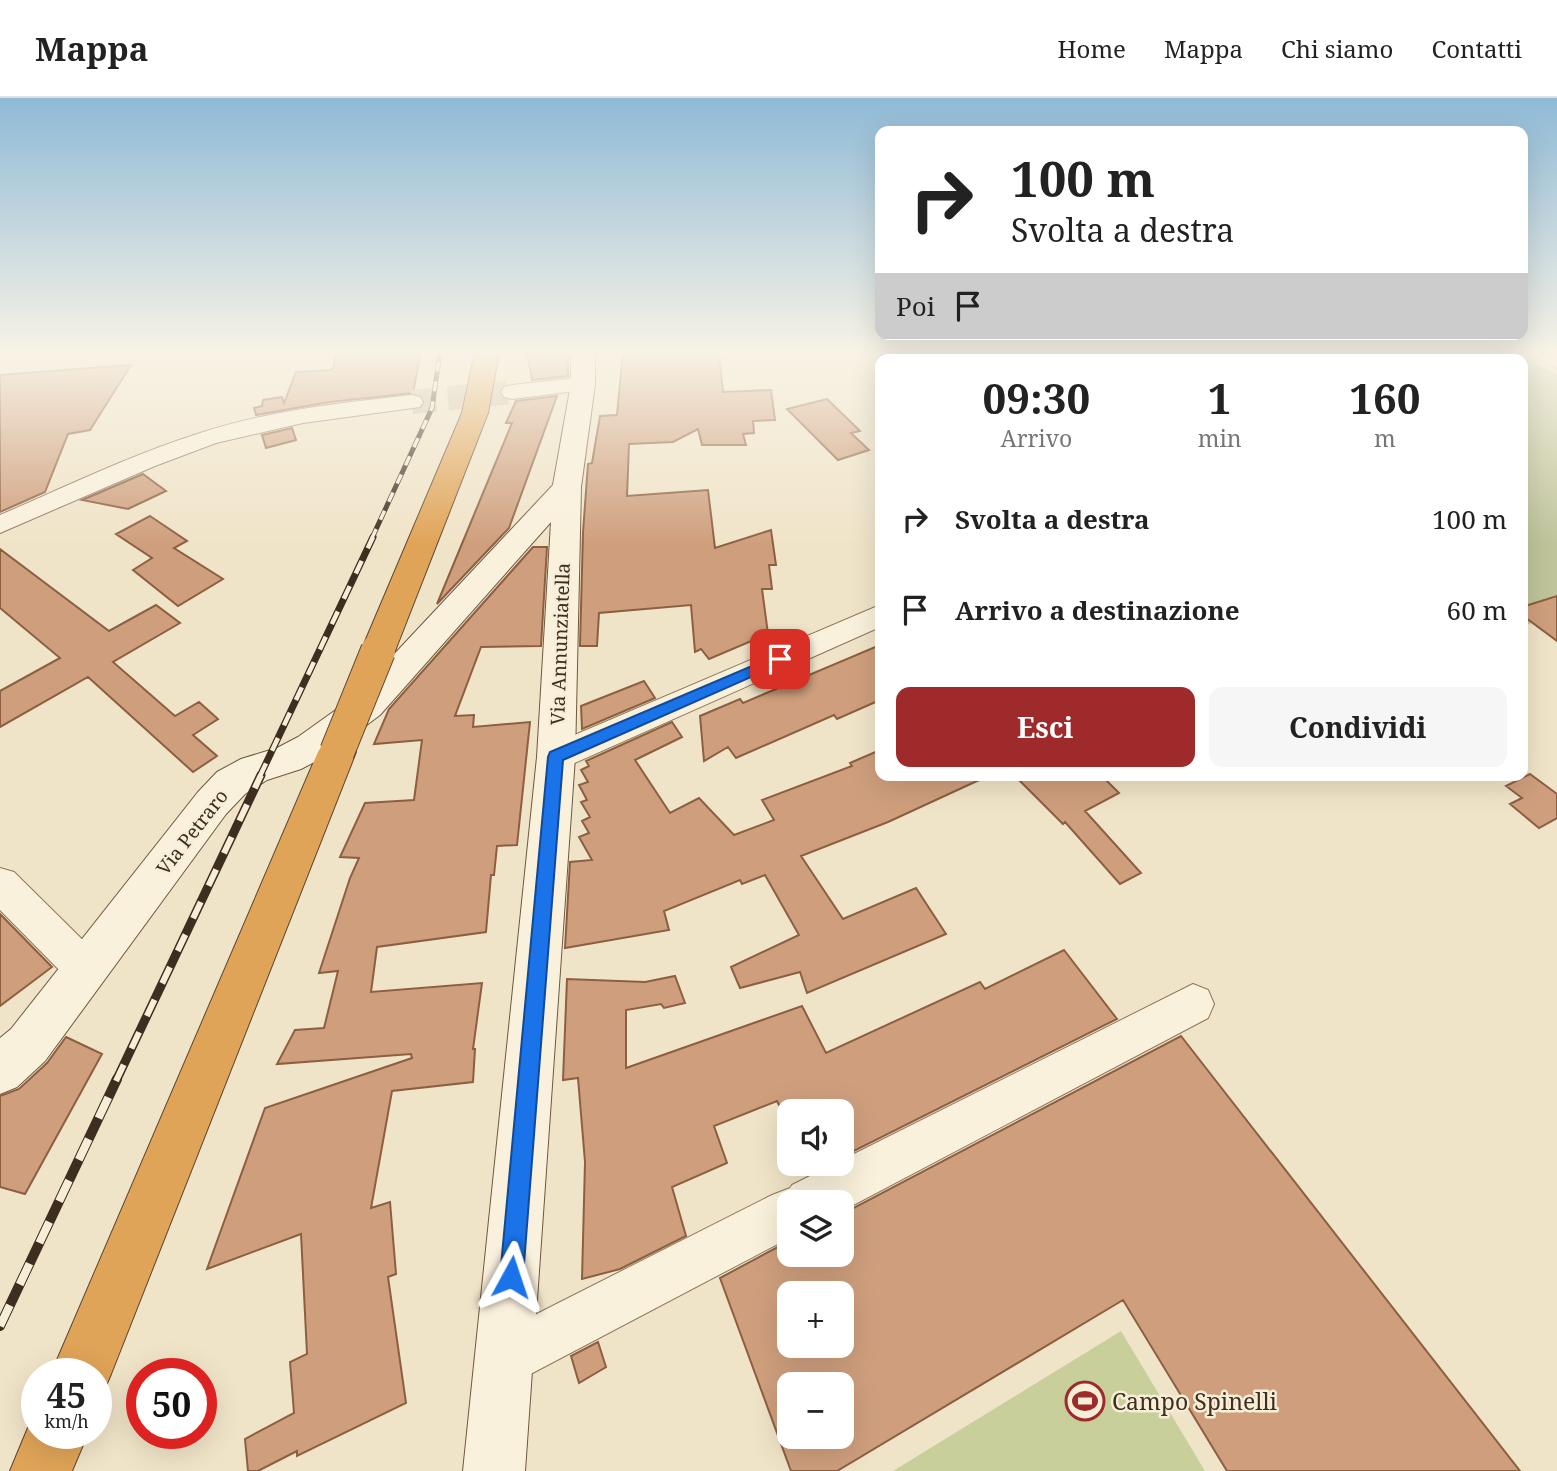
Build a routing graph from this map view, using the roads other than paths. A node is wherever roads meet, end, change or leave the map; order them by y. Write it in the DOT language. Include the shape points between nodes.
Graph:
graph roads {
  1 [pos="302,416"];
  2 [pos="472,416"];
  3 [pos="578,416"];
  4 [pos="566,487"];
  5 [pos="0,525"];
  6 [pos="875,617"];
  7 [pos="556,757"];
  8 [pos="0,884"];
  9 [pos="86,971"];
  10 [pos="1194,1004"];
  11 [pos="0,1070"];
  12 [pos="832,1190"];
  13 [pos="777,1218"];
  14 [pos="88,1358"];
  15 [pos="504,1359"];
  16 [pos="50,1449"];
  17 [pos="41,1471"];
  18 [pos="494,1471"];
  1 -- 5 [label="street" via="185,446"];
  2 -- 14 [label="highway, bridge"];
  3 -- 4 [label="main road, Via Annunziatella"];
  4 -- 7 [label="main road, Via Annunziatella"];
  4 -- 9 [label="main road, Via Petraro" via="367,706 311,747 254,769 212,803"];
  6 -- 7 [label="street"];
  7 -- 15 [label="main road, Via Annunziatella"];
  8 -- 9 [label="street"];
  9 -- 11 [label="main road, Via Petraro" via="28,1045"];
  10 -- 12 [label="street"];
  13 -- 15 [label="street"];
  15 -- 18 [label="main road, Via Annunziatella"];
  16 -- 17 [label="highway"];
}
